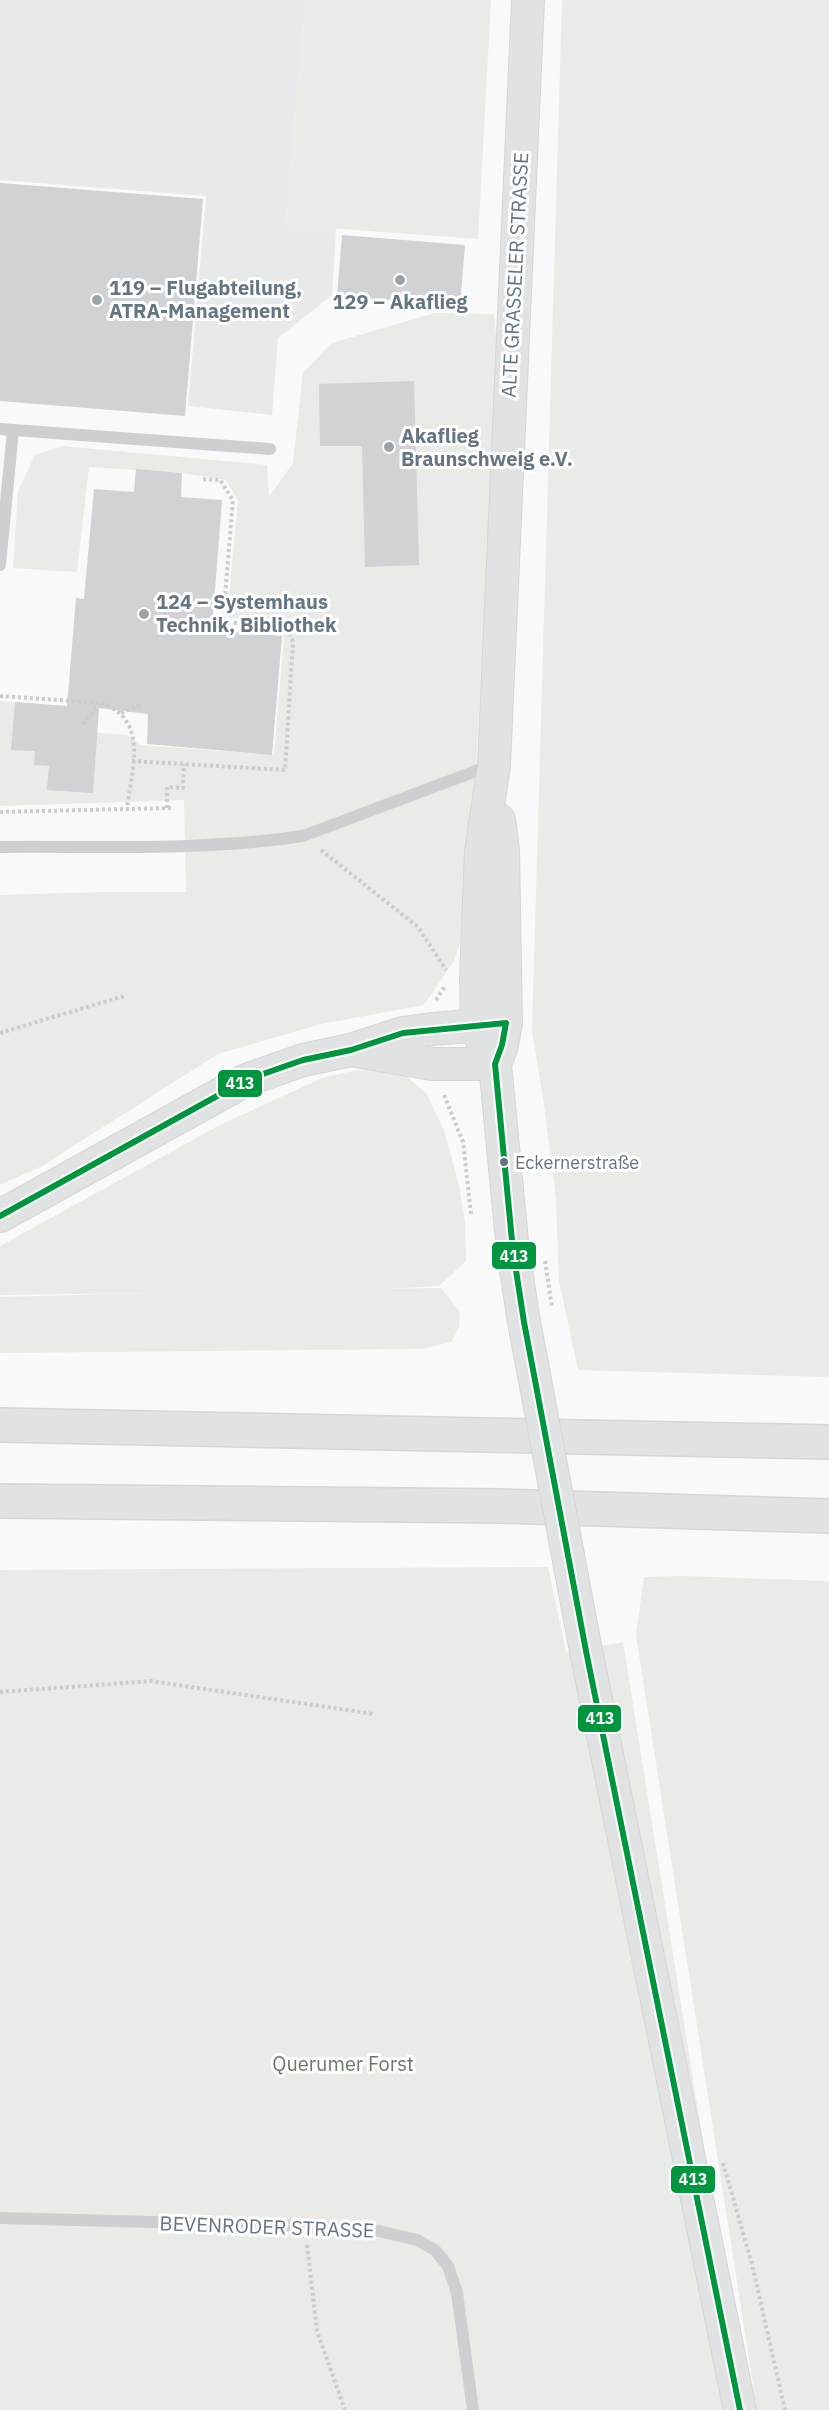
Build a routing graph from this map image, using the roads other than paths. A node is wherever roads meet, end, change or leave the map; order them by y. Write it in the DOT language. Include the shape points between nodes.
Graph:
graph roads {
  1 [pos="528,0"];
  2 [pos="0,429"];
  3 [pos="13,430"];
  4 [pos="270,449"];
  5 [pos="0,566"];
  6 [pos="494,765"];
  7 [pos="0,847"];
  8 [pos="491,1024"];
  9 [pos="351,1050"];
  10 [pos="495,1064"];
  11 [pos="0,1216"];
  12 [pos="0,1425"];
  13 [pos="829,1442"];
  14 [pos="0,1501"];
  15 [pos="829,1516"];
  16 [pos="0,2218"];
  17 [pos="473,2410"];
  18 [pos="740,2410"];
  1 -- 6 [label="main road, ALTE GRASSELER STRASSE"];
  2 -- 3 [label="lane"];
  3 -- 4 [label="lane"];
  3 -- 5 [label="lane"];
  6 -- 7 [label="lane" via="303,836 274,841"];
  6 -- 8 [label="main road, ALTE GRASSELER STRASSE" via="502,850"];
  8 -- 9 [label="main road" via="403,1034"];
  8 -- 10 [label="main road, ALTE GRASSELER STRASSE" via="502,1046"];
  9 -- 10 [label="main road" via="432,1064"];
  9 -- 11 [label="main road" via="303,1060 246,1080"];
  10 -- 18 [label="main road, bridge" via="524,1322 587,1656"];
  12 -- 13 [label="highway"];
  14 -- 15 [label="highway" via="502,1506"];
  16 -- 17 [label="lane, BEVENRODER STRASSE" via="304,2226 379,2231 417,2240 435,2250 448,2266 457,2293"];
}
